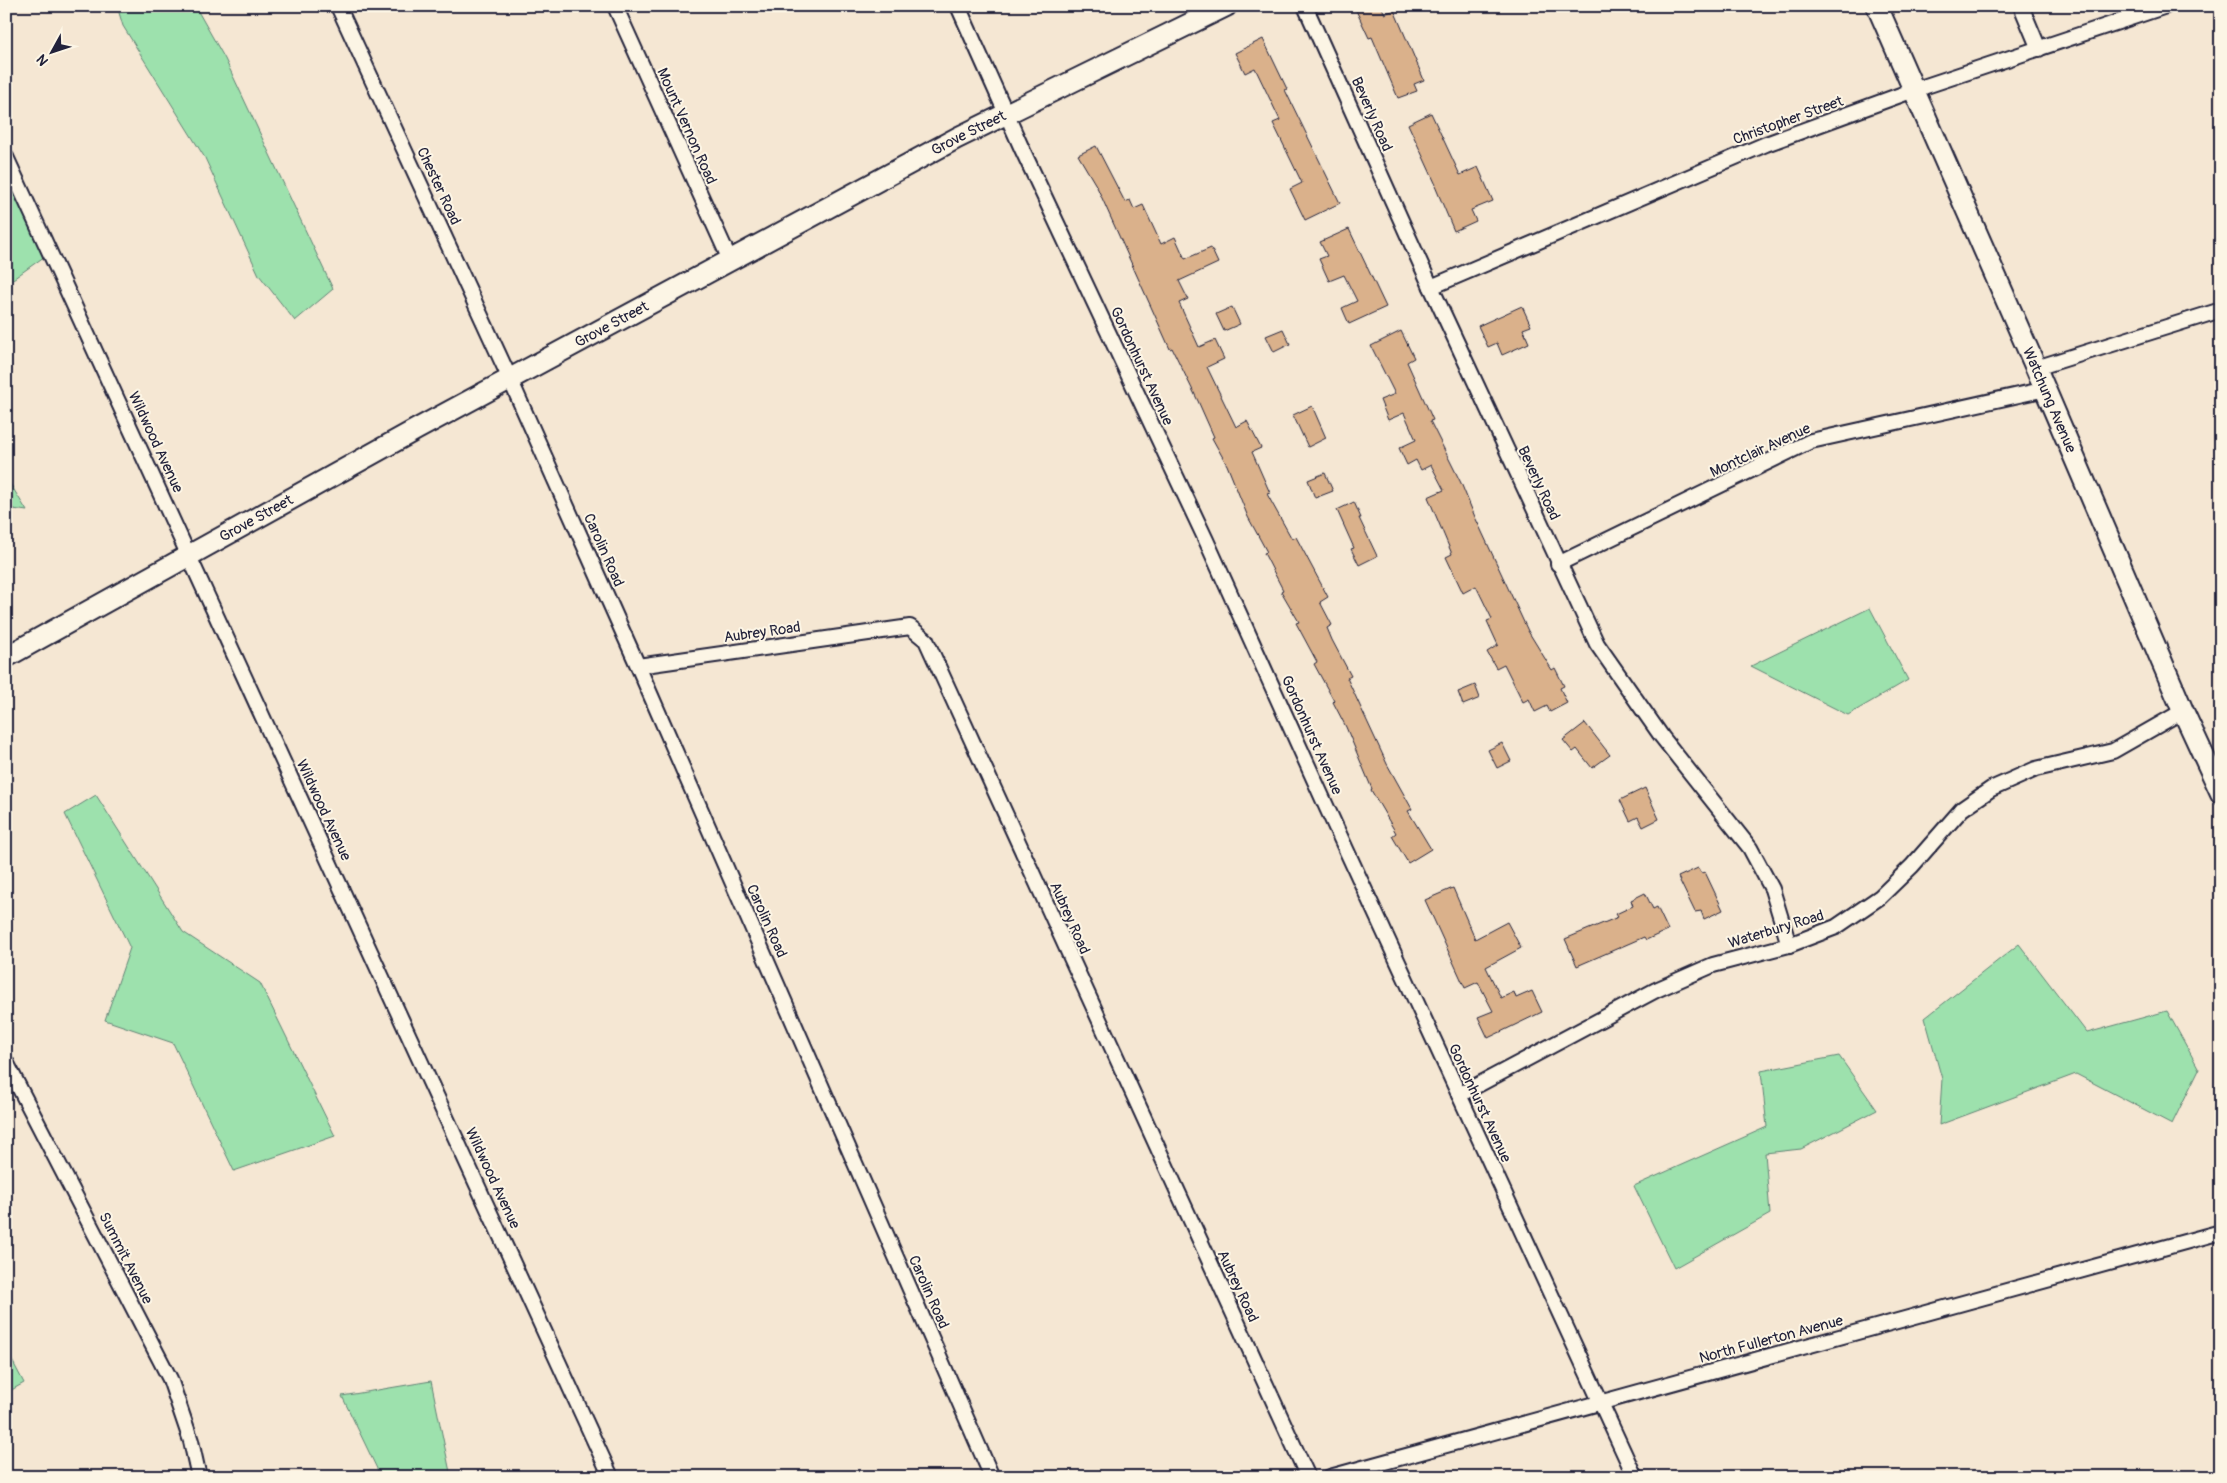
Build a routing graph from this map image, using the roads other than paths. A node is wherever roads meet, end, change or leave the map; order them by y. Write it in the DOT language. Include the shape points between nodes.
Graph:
graph roads {
  1 [pos="338,6"];
  2 [pos="616,6"];
  3 [pos="958,6"];
  4 [pos="1226,6"];
  5 [pos="1305,6"];
  6 [pos="1877,6"];
  7 [pos="2021,6"];
  8 [pos="2166,6"];
  9 [pos="2039,49"];
  10 [pos="1914,90"];
  11 [pos="1006,114"];
  12 [pos="6,157"];
  13 [pos="730,260"];
  14 [pos="1431,287"];
  15 [pos="2221,310"];
  16 [pos="2036,368"];
  17 [pos="510,379"];
  18 [pos="2046,389"];
  19 [pos="190,555"];
  20 [pos="1558,564"];
  21 [pos="6,657"];
  22 [pos="638,666"];
  23 [pos="2183,711"];
  24 [pos="2221,793"];
  25 [pos="1790,944"];
  26 [pos="6,1062"];
  27 [pos="1459,1095"];
  28 [pos="2221,1232"];
  29 [pos="1601,1402"];
  30 [pos="200,1477"];
  31 [pos="611,1477"];
  32 [pos="992,1477"];
  33 [pos="1308,1477"];
  34 [pos="1330,1477"];
  35 [pos="1634,1477"];
  1 -- 17 [label="street, Chester Road"];
  2 -- 13 [label="street, Mount Vernon Road"];
  3 -- 11 [label="street, Gordonhurst Avenue"];
  4 -- 11 [label="main road, Grove Street"];
  5 -- 14 [label="street, Beverly Road"];
  6 -- 10 [label="main road, Watchung Avenue"];
  7 -- 9 [label="street"];
  8 -- 9 [label="street, Christopher Street"];
  9 -- 10 [label="street, Christopher Street"];
  10 -- 14 [label="street, Christopher Street" via="1766,144"];
  10 -- 16 [label="main road, Watchung Avenue"];
  11 -- 13 [label="main road, Grove Street"];
  11 -- 27 [label="street, Gordonhurst Avenue" via="1206,540"];
  12 -- 19 [label="street, Wildwood Avenue"];
  13 -- 17 [label="main road, Grove Street"];
  14 -- 20 [label="street, Beverly Road"];
  15 -- 16 [label="street"];
  16 -- 18 [label="main road, Watchung Avenue"];
  17 -- 19 [label="main road, Grove Street"];
  17 -- 22 [label="street, Carolin Road"];
  18 -- 20 [label="street, Montclair Avenue" via="1811,441"];
  18 -- 23 [label="main road, Watchung Avenue"];
  19 -- 21 [label="main road, Grove Street"];
  19 -- 31 [label="street, Wildwood Avenue"];
  20 -- 25 [label="street, Beverly Road" via="1597,644 1662,737 1750,848 1772,889"];
  22 -- 32 [label="street, Carolin Road"];
  22 -- 33 [label="street, Aubrey Road" via="910,627 926,640"];
  23 -- 24 [label="main road, Watchung Avenue"];
  23 -- 25 [label="street, Waterbury Road" via="2113,752 2036,769 1991,789 1962,809 1880,897 1836,927"];
  25 -- 27 [label="street, Waterbury Road" via="1713,965 1656,990"];
  26 -- 30 [label="street, Summit Avenue" via="170,1379"];
  27 -- 29 [label="street, Gordonhurst Avenue"];
  28 -- 29 [label="street, North Fullerton Avenue"];
  29 -- 34 [label="street, North Fullerton Avenue"];
  29 -- 35 [label="street, Gordonhurst Avenue"];
}
